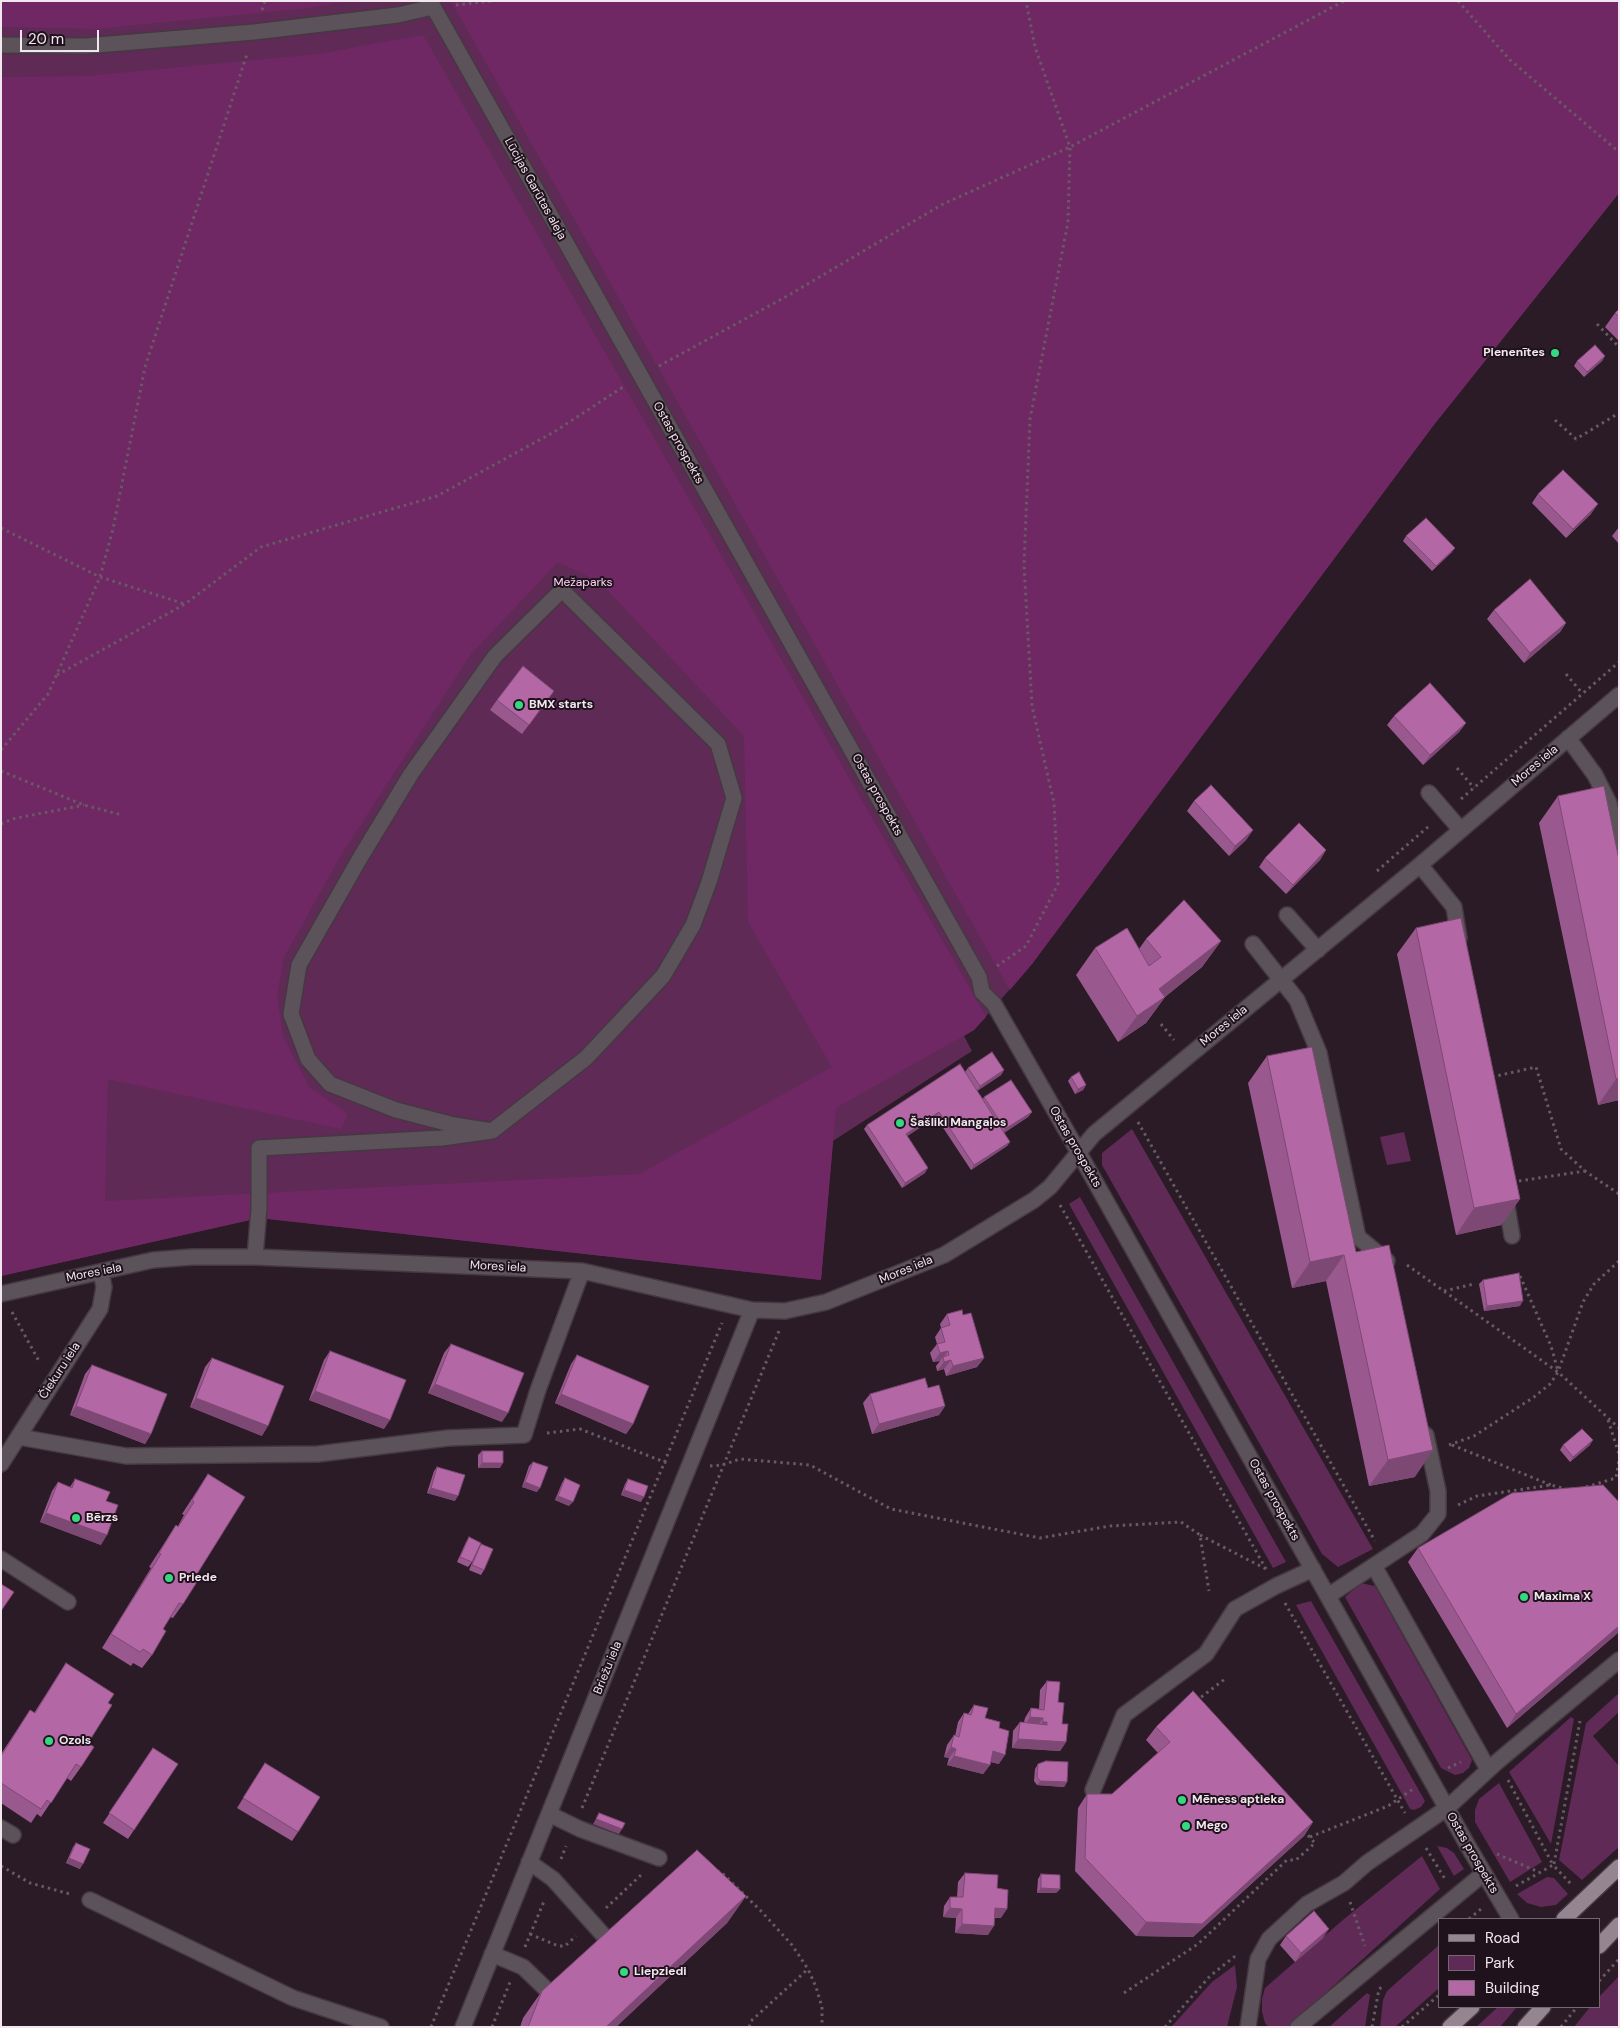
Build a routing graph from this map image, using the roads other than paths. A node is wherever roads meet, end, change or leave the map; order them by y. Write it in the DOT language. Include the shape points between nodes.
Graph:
graph roads {
  1 [pos="432,4"];
  2 [pos="1,45"];
  3 [pos="640,376"];
  4 [pos="1619,695"];
  5 [pos="1568,738"];
  6 [pos="1429,792"];
  7 [pos="1460,829"];
  8 [pos="1619,851"];
  9 [pos="1420,865"];
  10 [pos="1287,915"];
  11 [pos="1253,944"];
  12 [pos="1318,950"];
  13 [pos="1462,954"];
  14 [pos="1282,980"];
  15 [pos="492,1131"];
  16 [pos="1079,1154"];
  17 [pos="1503,1183"];
  18 [pos="1512,1236"];
  19 [pos="255,1257"];
  20 [pos="1388,1267"];
  21 [pos="582,1271"];
  22 [pos="101,1273"];
  23 [pos="2,1294"];
  24 [pos="752,1310"];
  25 [pos="1422,1418"];
  26 [pos="19,1437"];
  27 [pos="1,1464"];
  28 [pos="1,1559"];
  29 [pos="1379,1562"];
  30 [pos="1313,1569"];
  31 [pos="1328,1596"];
  32 [pos="68,1602"];
  33 [pos="1619,1660"];
  34 [pos="1493,1765"];
  35 [pos="1093,1790"];
  36 [pos="1447,1808"];
  37 [pos="549,1814"];
  38 [pos="659,1858"];
  39 [pos="529,1862"];
  40 [pos="1619,1867"];
  41 [pos="1484,1874"];
  42 [pos="90,1900"];
  43 [pos="1510,1918"];
  44 [pos="1565,1918"];
  45 [pos="1619,1925"];
  46 [pos="605,1937"];
  47 [pos="1600,1945"];
  48 [pos="492,1954"];
  49 [pos="547,1990"];
  50 [pos="1471,2008"];
  51 [pos="1542,2008"];
  52 [pos="382,2027"];
  53 [pos="463,2027"];
  54 [pos="1248,2027"];
  55 [pos="1298,2027"];
  56 [pos="1450,2027"];
  57 [pos="1524,2027"];
  1 -- 2 [label="street" via="398,14 254,32 85,46"];
  1 -- 3 [label="street, Lūcijas Garūtas aleja"];
  3 -- 16 [label="street, Ostas prospekts" via="979,977 982,992 994,1004"];
  4 -- 5 [label="street, Mores iela"];
  5 -- 7 [label="street, Mores iela"];
  5 -- 8 [label="street" via="1595,775 1609,803"];
  6 -- 7 [label="street"];
  7 -- 9 [label="street, Mores iela"];
  9 -- 12 [label="street, Mores iela"];
  9 -- 13 [label="street" via="1454,907"];
  10 -- 12 [label="street"];
  11 -- 14 [label="street"];
  12 -- 14 [label="street, Mores iela"];
  14 -- 16 [label="street, Mores iela" via="1128,1104 1094,1134"];
  14 -- 20 [label="street" via="1297,1000 1319,1053 1358,1237"];
  15 -- 15 [label="street" via="396,1110 330,1084 308,1059 291,1014 299,965 411,774 495,656 562,590 718,744 734,798 693,925 663,976 586,1058"];
  15 -- 19 [label="street" via="442,1138 259,1148"];
  16 -- 24 [label="street, Mores iela" via="1034,1200 944,1255 826,1302 785,1311"];
  16 -- 30 [label="street, Ostas prospekts"];
  17 -- 18 [label="street"];
  19 -- 21 [label="street, Mores iela"];
  19 -- 22 [label="street, Mores iela" via="152,1260"];
  21 -- 24 [label="street, Mores iela"];
  21 -- 26 [label="street" via="524,1435 448,1438 318,1454 126,1456"];
  22 -- 23 [label="street, Mores iela"];
  22 -- 26 [label="street, Čiekuru iela" via="104,1287 100,1309"];
  24 -- 37 [label="street, Briežu iela"];
  25 -- 29 [label="street" via="1438,1491 1438,1514 1422,1534"];
  26 -- 27 [label="street, Čiekuru iela"];
  28 -- 32 [label="street"];
  29 -- 31 [label="street"];
  29 -- 34 [label="street"];
  30 -- 31 [label="street, Ostas prospekts"];
  30 -- 35 [label="street" via="1236,1609 1206,1654 1124,1715"];
  31 -- 36 [label="street, Ostas prospekts"];
  33 -- 34 [label="street"];
  34 -- 36 [label="street"];
  36 -- 41 [label="street, Ostas prospekts"];
  36 -- 54 [label="street" via="1367,1863 1344,1883 1307,1904 1269,1939 1258,1960"];
  37 -- 38 [label="street"];
  37 -- 39 [label="street, Briežu iela"];
  39 -- 46 [label="street" via="553,1880"];
  39 -- 48 [label="street, Briežu iela"];
  40 -- 44 [label="main road"];
  41 -- 43 [label="street, Ostas prospekts"];
  41 -- 55 [label="street"];
  42 -- 52 [label="street" via="293,1998"];
  45 -- 47 [label="main road"];
  48 -- 49 [label="street" via="523,1967"];
  48 -- 53 [label="street, Briežu iela"];
  50 -- 56 [label="main road"];
  51 -- 57 [label="main road"];
}
